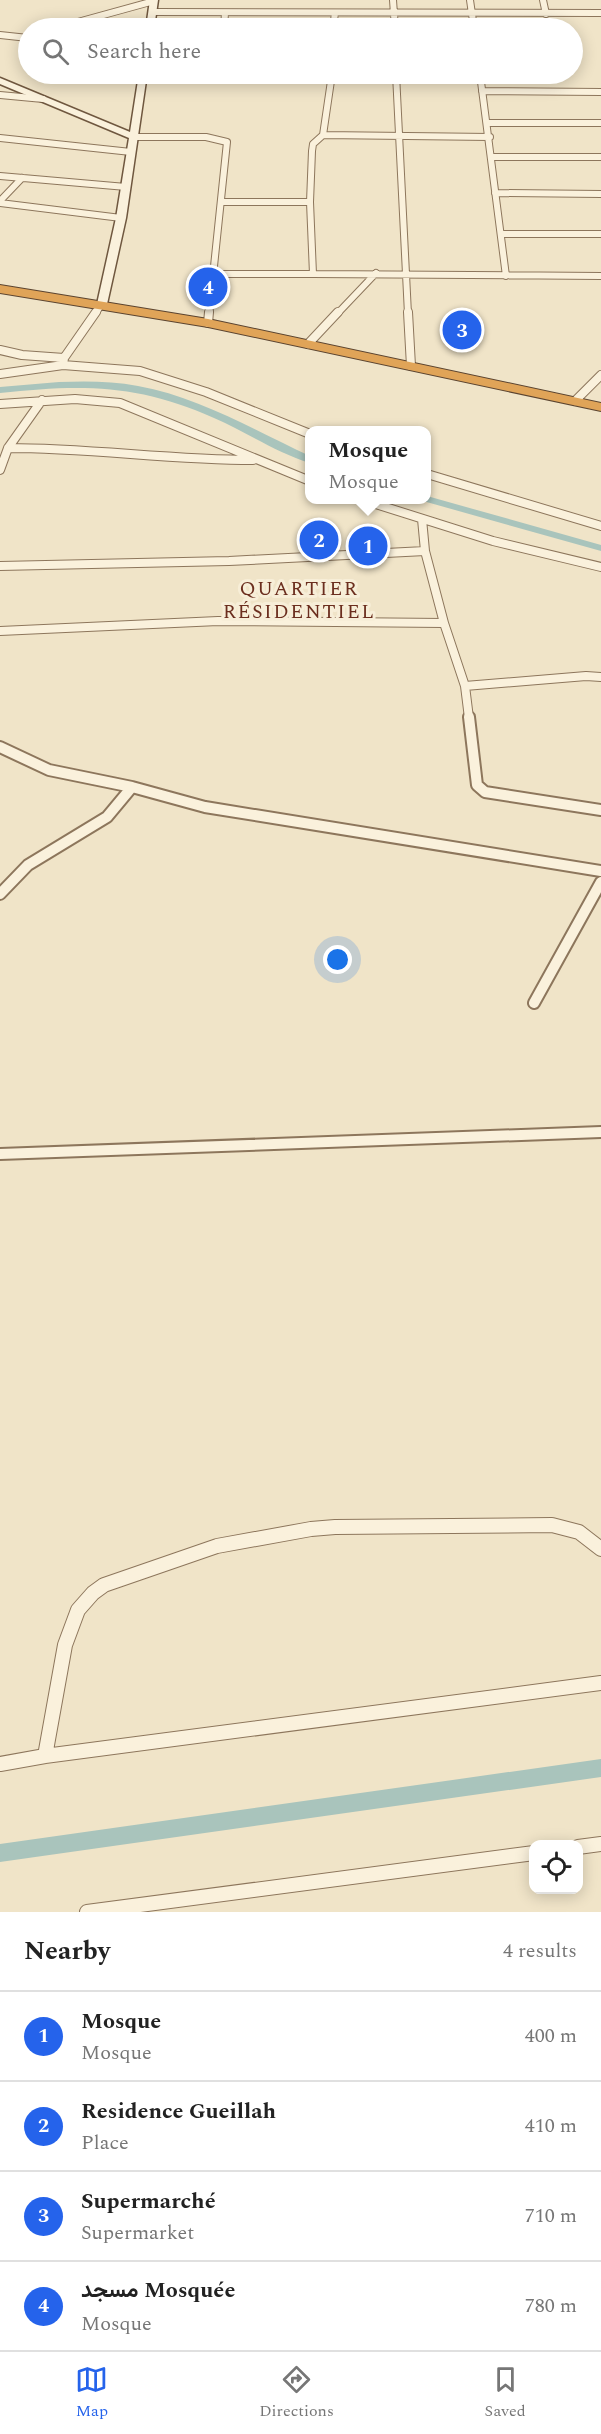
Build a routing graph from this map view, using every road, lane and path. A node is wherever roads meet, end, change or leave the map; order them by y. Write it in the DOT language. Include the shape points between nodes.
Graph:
graph roads {
  1 [pos="154,0"];
  2 [pos="393,0"];
  3 [pos="470,0"];
  4 [pos="543,0"];
  5 [pos="153,12"];
  6 [pos="225,13"];
  7 [pos="335,13"];
  8 [pos="395,13"];
  9 [pos="601,13"];
  10 [pos="472,14"];
  11 [pos="546,14"];
  12 [pos="91,18"];
  13 [pos="152,18"];
  14 [pos="225,18"];
  15 [pos="334,18"];
  16 [pos="395,18"];
  17 [pos="473,18"];
  18 [pos="0,35"];
  19 [pos="18,36"];
  20 [pos="0,81"];
  21 [pos="141,84"];
  22 [pos="331,84"];
  23 [pos="397,84"];
  24 [pos="482,84"];
  25 [pos="483,91"];
  26 [pos="601,92"];
  27 [pos="0,95"];
  28 [pos="43,99"];
  29 [pos="488,123"];
  30 [pos="601,123"];
  31 [pos="323,135"];
  32 [pos="400,136"];
  33 [pos="133,137"];
  34 [pos="490,137"];
  35 [pos="0,138"];
  36 [pos="131,152"];
  37 [pos="492,157"];
  38 [pos="601,157"];
  39 [pos="0,176"];
  40 [pos="22,178"];
  41 [pos="126,186"];
  42 [pos="495,193"];
  43 [pos="601,194"];
  44 [pos="0,202"];
  45 [pos="220,202"];
  46 [pos="310,202"];
  47 [pos="121,218"];
  48 [pos="502,234"];
  49 [pos="601,234"];
  50 [pos="376,273"];
  51 [pos="213,274"];
  52 [pos="313,274"];
  53 [pos="406,274"];
  54 [pos="506,276"];
  55 [pos="601,276"];
  56 [pos="0,289"];
  57 [pos="102,303"];
  58 [pos="208,323"];
  59 [pos="308,344"];
  60 [pos="0,350"];
  61 [pos="64,362"];
  62 [pos="411,366"];
  63 [pos="0,374"];
  64 [pos="601,375"];
  65 [pos="42,400"];
  66 [pos="575,401"];
  67 [pos="0,404"];
  68 [pos="601,406"];
  69 [pos="305,432"];
  70 [pos="8,448"];
  71 [pos="258,459"];
  72 [pos="0,470"];
  73 [pos="431,475"];
  74 [pos="305,479"];
  75 [pos="375,504"];
  76 [pos="422,519"];
  77 [pos="601,526"];
  78 [pos="425,551"];
  79 [pos="0,566"];
  80 [pos="601,567"];
  81 [pos="444,623"];
  82 [pos="0,631"];
  83 [pos="601,677"];
  84 [pos="465,686"];
  85 [pos="0,747"];
  86 [pos="132,787"];
  87 [pos="601,810"];
  88 [pos="601,871"];
  89 [pos="601,882"];
  90 [pos="0,894"];
  91 [pos="534,1003"];
  92 [pos="601,1132"];
  93 [pos="0,1154"];
  94 [pos="601,1549"];
  95 [pos="601,1683"];
  96 [pos="45,1756"];
  97 [pos="0,1764"];
  98 [pos="601,1844"];
  99 [pos="583,1846"];
  100 [pos="529,1854"];
  101 [pos="87,1912"];
  1 -- 5 [label="street"];
  1 -- 12 [label="street"];
  2 -- 8 [label="street"];
  3 -- 10 [label="street"];
  4 -- 11 [label="street"];
  5 -- 6 [label="street"];
  5 -- 13 [label="street"];
  6 -- 7 [label="street" via="316,9"];
  6 -- 14 [label="street"];
  7 -- 8 [label="street"];
  7 -- 15 [label="street"];
  8 -- 10 [label="street"];
  8 -- 16 [label="street"];
  9 -- 11 [label="street"];
  10 -- 11 [label="street"];
  10 -- 17 [label="street"];
  18 -- 19 [label="street"];
  20 -- 28 [label="street"];
  21 -- 33 [label="street"];
  22 -- 31 [label="street"];
  23 -- 32 [label="street"];
  24 -- 25 [label="street"];
  25 -- 26 [label="street"];
  25 -- 29 [label="street"];
  27 -- 28 [label="street"];
  28 -- 33 [label="street"];
  29 -- 30 [label="street"];
  29 -- 34 [label="street"];
  31 -- 32 [label="street"];
  31 -- 46 [label="street" via="313,144"];
  32 -- 34 [label="street"];
  32 -- 53 [label="street"];
  33 -- 36 [label="street"];
  33 -- 45 [label="street" via="206,137 227,142"];
  34 -- 37 [label="street"];
  35 -- 36 [label="street"];
  36 -- 41 [label="street"];
  37 -- 38 [label="street"];
  37 -- 42 [label="street"];
  39 -- 40 [label="street"];
  40 -- 41 [label="street"];
  40 -- 44 [label="street"];
  41 -- 47 [label="street"];
  42 -- 43 [label="street"];
  42 -- 48 [label="street"];
  44 -- 47 [label="street"];
  45 -- 46 [label="street"];
  45 -- 51 [label="street"];
  46 -- 52 [label="street"];
  47 -- 57 [label="street"];
  48 -- 49 [label="street"];
  48 -- 54 [label="street"];
  50 -- 52 [label="street"];
  50 -- 53 [label="street"];
  50 -- 59 [label="street"];
  51 -- 52 [label="street"];
  51 -- 58 [label="street"];
  53 -- 54 [label="street"];
  53 -- 62 [label="street"];
  54 -- 55 [label="street"];
  56 -- 57 [label="highway"];
  57 -- 58 [label="highway"];
  57 -- 61 [label="street"];
  58 -- 59 [label="highway"];
  59 -- 62 [label="highway"];
  60 -- 61 [label="street"];
  61 -- 63 [label="street"];
  61 -- 69 [label="street" via="140,371 206,392"];
  62 -- 66 [label="highway"];
  64 -- 66 [label="street"];
  65 -- 67 [label="street"];
  65 -- 70 [label="street"];
  65 -- 71 [label="street" via="91,399 128,405"];
  66 -- 68 [label="highway"];
  70 -- 71 [label="street" via="210,460"];
  70 -- 72 [label="street"];
  71 -- 74 [label="street"];
  73 -- 77 [label="street"];
  75 -- 76 [label="street"];
  76 -- 78 [label="street"];
  76 -- 80 [label="street"];
  78 -- 79 [label="street" via="229,561"];
  78 -- 81 [label="street"];
  81 -- 82 [label="street" via="218,621"];
  81 -- 84 [label="street"];
  83 -- 84 [label="street"];
  84 -- 87 [label="street" via="479,789"];
  85 -- 86 [label="street" via="49,770"];
  86 -- 88 [label="street" via="205,807"];
  86 -- 90 [label="street" via="107,817 28,865"];
  89 -- 91 [label="street"];
  92 -- 93 [label="street"];
  94 -- 96 [label="street" via="576,1530 552,1524 323,1528 217,1546 104,1584 78,1608 64,1652"];
  95 -- 96 [label="street"];
  96 -- 97 [label="street"];
  98 -- 99 [label="street"];
  100 -- 101 [label="street"];
}
